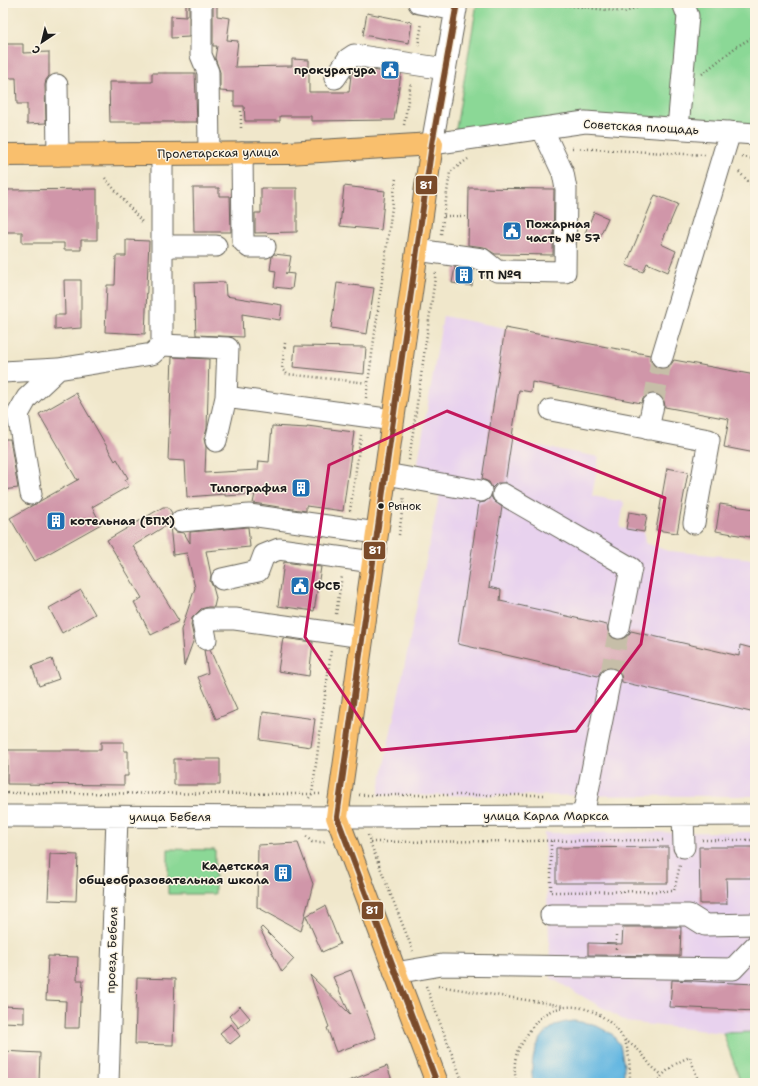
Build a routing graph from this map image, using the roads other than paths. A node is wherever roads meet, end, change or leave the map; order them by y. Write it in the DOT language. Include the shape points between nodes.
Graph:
graph roads {
  1 [pos="202,3"];
  2 [pos="419,3"];
  3 [pos="683,3"];
  4 [pos="456,6"];
  5 [pos="445,69"];
  6 [pos="335,78"];
  7 [pos="57,85"];
  8 [pos="542,128"];
  9 [pos="678,128"];
  10 [pos="730,132"];
  11 [pos="755,134"];
  12 [pos="432,144"];
  13 [pos="242,153"];
  14 [pos="162,154"];
  15 [pos="209,154"];
  16 [pos="3,155"];
  17 [pos="58,155"];
  18 [pos="162,246"];
  19 [pos="216,246"];
  20 [pos="265,247"];
  21 [pos="417,250"];
  22 [pos="162,345"];
  23 [pos="662,357"];
  24 [pos="58,370"];
  25 [pos="3,372"];
  26 [pos="226,397"];
  27 [pos="653,405"];
  28 [pos="551,410"];
  29 [pos="393,420"];
  30 [pos="648,429"];
  31 [pos="216,441"];
  32 [pos="386,474"];
  33 [pos="481,491"];
  34 [pos="31,494"];
  35 [pos="504,494"];
  36 [pos="181,521"];
  37 [pos="694,523"];
  38 [pos="377,533"];
  39 [pos="373,562"];
  40 [pos="222,579"];
  41 [pos="619,628"];
  42 [pos="363,637"];
  43 [pos="206,639"];
  44 [pos="610,679"];
  45 [pos="684,815"];
  46 [pos="755,815"];
  47 [pos="3,816"];
  48 [pos="583,816"];
  49 [pos="116,817"];
  50 [pos="337,817"];
  51 [pos="684,844"];
  52 [pos="551,915"];
  53 [pos="755,924"];
  54 [pos="755,946"];
  55 [pos="395,973"];
  56 [pos="108,1083"];
  57 [pos="437,1083"];
  1 -- 15 [label="street" via="201,55 208,72"];
  2 -- 4 [label="street"];
  3 -- 9 [label="street" via="688,16"];
  4 -- 5 [label="street"];
  5 -- 6 [label="street" via="354,55 348,59"];
  5 -- 12 [label="street"];
  7 -- 17 [label="street"];
  8 -- 9 [label="street, Советская площадь" via="585,122"];
  8 -- 12 [label="street, Советская площадь"];
  8 -- 21 [label="street" via="563,173 566,189 565,272 497,271 482,259"];
  9 -- 10 [label="street, Советская площадь"];
  10 -- 11 [label="street, Советская площадь"];
  10 -- 23 [label="street"];
  12 -- 13 [label="main road, Пролетарская улица" via="288,153"];
  12 -- 21 [label="main road"];
  13 -- 15 [label="main road, Пролетарская улица"];
  13 -- 20 [label="street" via="243,241 249,247"];
  14 -- 15 [label="main road, Пролетарская улица"];
  14 -- 17 [label="main road, Пролетарская улица"];
  14 -- 18 [label="street"];
  16 -- 17 [label="main road, Пролетарская улица"];
  18 -- 19 [label="street"];
  18 -- 22 [label="street"];
  21 -- 29 [label="main road"];
  22 -- 24 [label="street" via="152,354"];
  22 -- 26 [label="street" via="228,348"];
  24 -- 25 [label="street"];
  24 -- 34 [label="street" via="27,398 18,414"];
  26 -- 29 [label="street"];
  26 -- 31 [label="street"];
  27 -- 30 [label="street"];
  28 -- 30 [label="street"];
  29 -- 32 [label="main road"];
  30 -- 37 [label="street" via="709,440"];
  32 -- 33 [label="street"];
  32 -- 38 [label="main road"];
  35 -- 41 [label="street" via="631,568"];
  36 -- 38 [label="street" via="249,515"];
  38 -- 39 [label="main road"];
  39 -- 40 [label="street" via="279,549 264,556 258,571"];
  39 -- 42 [label="main road"];
  42 -- 43 [label="street" via="235,619 208,619 203,623"];
  42 -- 50 [label="main road" via="351,795"];
  44 -- 48 [label="street"];
  45 -- 46 [label="street, улица Карла Маркса"];
  45 -- 48 [label="street, улица Карла Маркса"];
  45 -- 51 [label="street"];
  47 -- 49 [label="street, улица Бебеля"];
  48 -- 50 [label="street, улица Карла Маркса"];
  49 -- 50 [label="street, улица Бебеля"];
  49 -- 56 [label="street, проезд Бебеля"];
  50 -- 55 [label="main road"];
  52 -- 53 [label="street" via="689,915 706,925"];
  54 -- 55 [label="street" via="733,969 442,965"];
  55 -- 57 [label="main road"];
}
